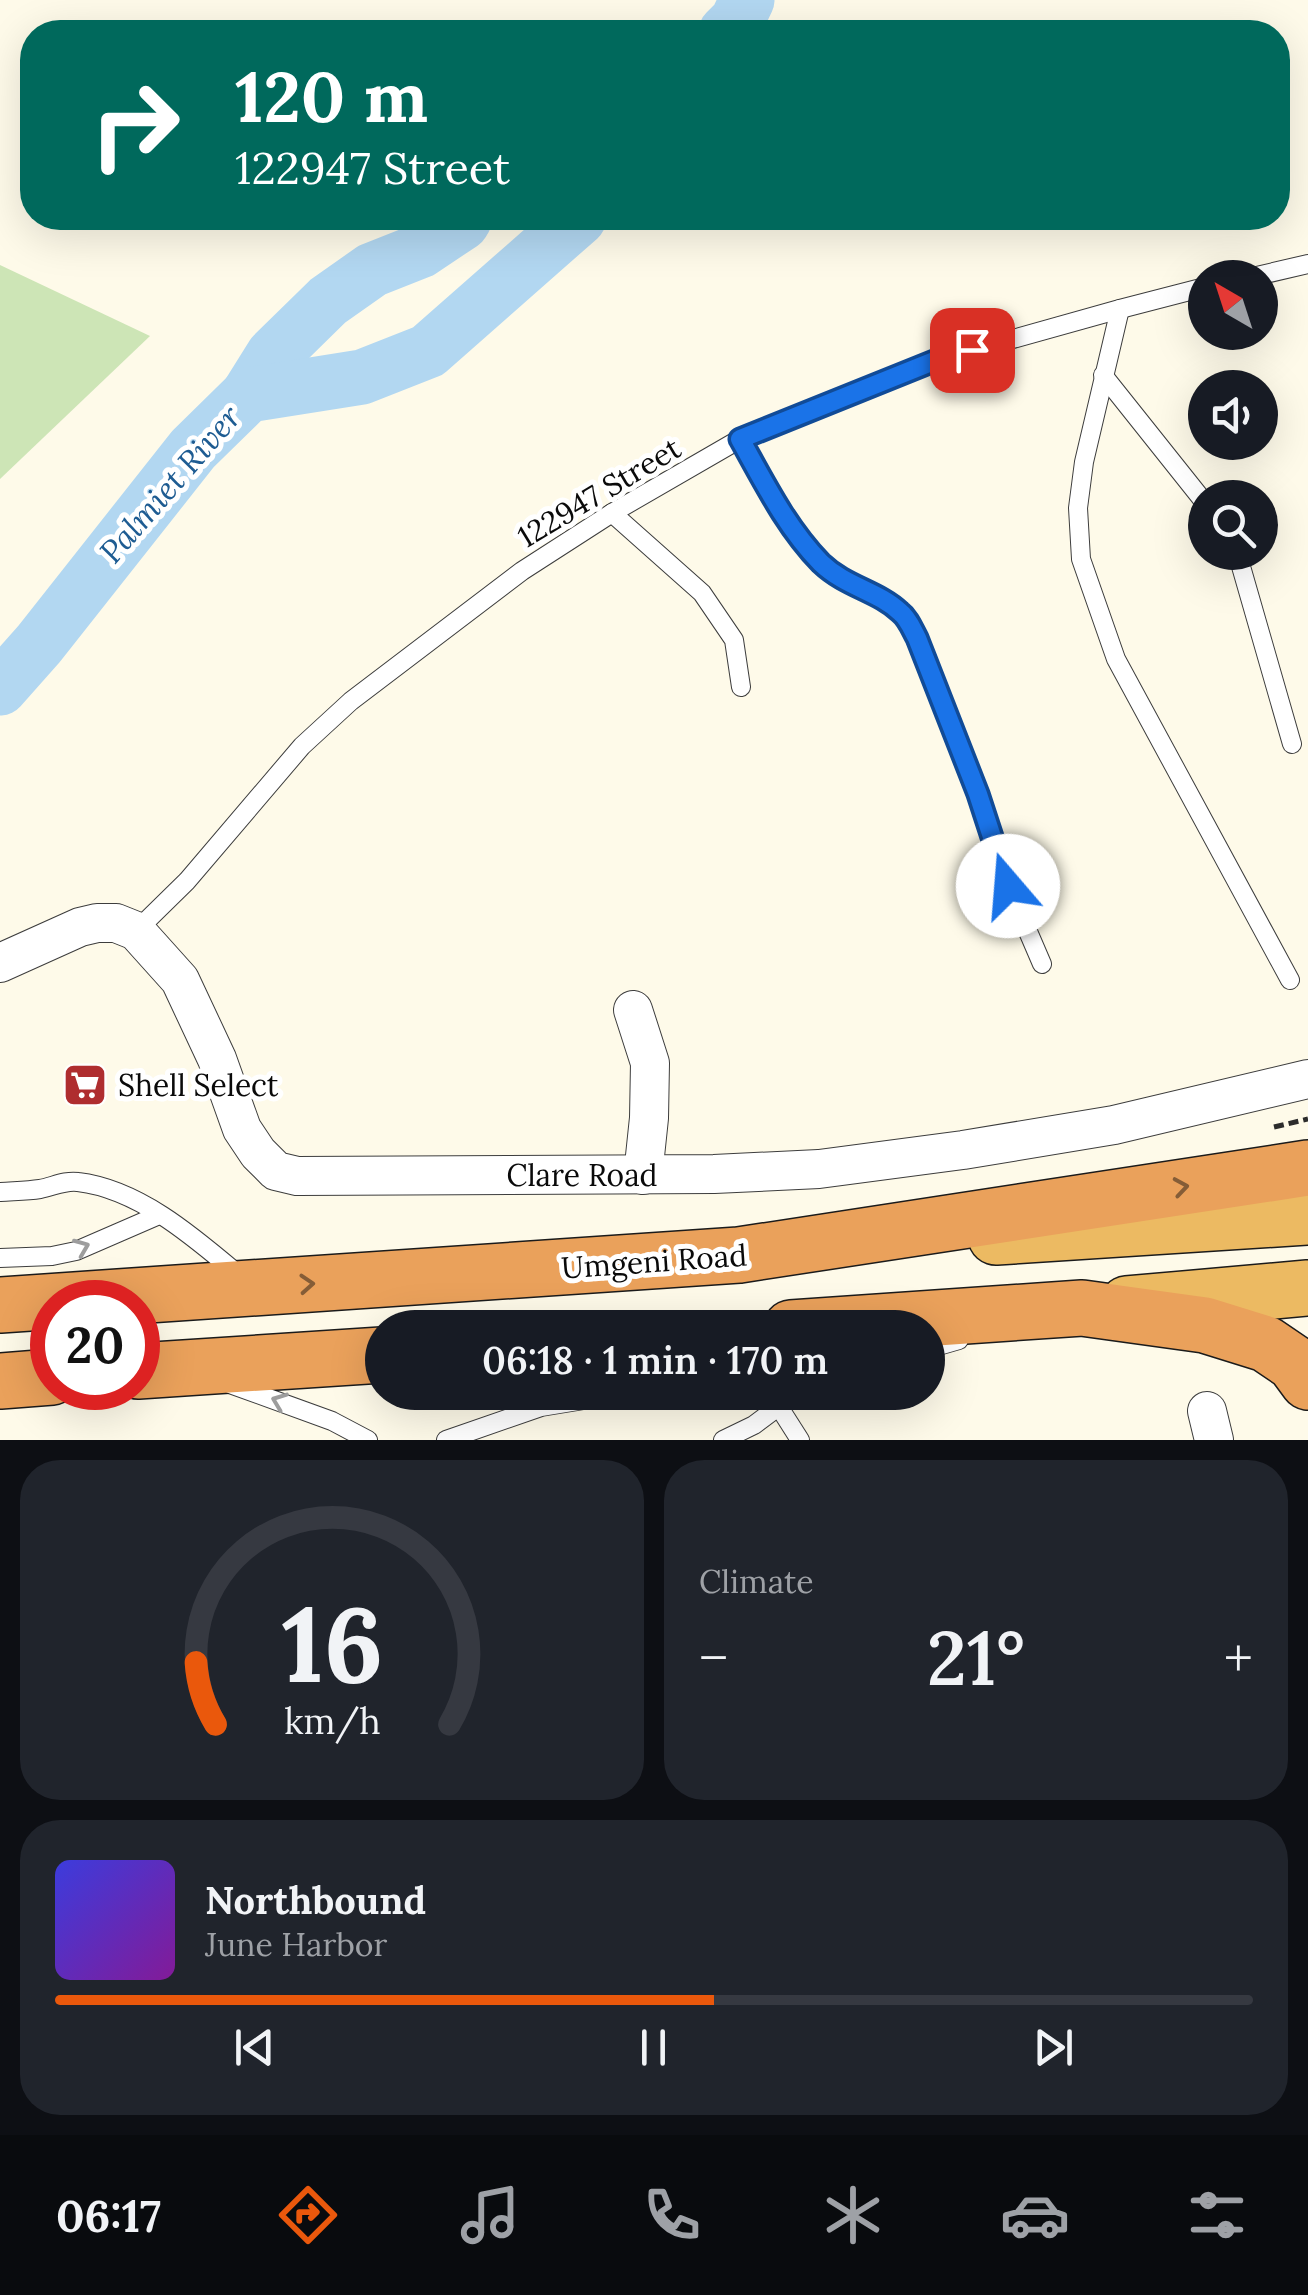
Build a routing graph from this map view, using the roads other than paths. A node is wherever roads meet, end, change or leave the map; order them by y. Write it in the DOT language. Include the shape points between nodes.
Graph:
graph roads {
  1 [pos="1308,264"];
  2 [pos="1278,271"];
  3 [pos="1188,292"];
  4 [pos="1120,309"];
  5 [pos="1103,375"];
  6 [pos="740,439"];
  7 [pos="1188,482"];
  8 [pos="612,513"];
  9 [pos="1240,570"];
  10 [pos="741,687"];
  11 [pos="1292,744"];
  12 [pos="136,931"];
  13 [pos="0,963"];
  14 [pos="1042,964"];
  15 [pos="1290,980"];
  16 [pos="633,1010"];
  17 [pos="1308,1080"];
  18 [pos="1308,1168"];
  19 [pos="643,1175"];
  20 [pos="0,1192"];
  21 [pos="159,1214"];
  22 [pos="1308,1217"];
  23 [pos="739,1255"];
  24 [pos="0,1258"];
  25 [pos="254,1288"];
  26 [pos="1308,1288"];
  27 [pos="0,1305"];
  28 [pos="1076,1309"];
  29 [pos="945,1318"];
  30 [pos="945,1344"];
  31 [pos="365,1356"];
  32 [pos="160,1370"];
  33 [pos="160,1370"];
  34 [pos="30,1378"];
  35 [pos="0,1380"];
  36 [pos="1308,1382"];
  37 [pos="532,1410"];
  38 [pos="776,1410"];
  39 [pos="780,1410"];
  40 [pos="368,1440"];
  41 [pos="446,1440"];
  42 [pos="723,1440"];
  43 [pos="800,1440"];
  1 -- 2 [label="lane"];
  3 -- 4 [label="lane, 122947 Street"];
  4 -- 5 [label="lane"];
  4 -- 6 [label="lane, 122947 Street" via="934,361"];
  5 -- 7 [label="lane"];
  5 -- 15 [label="lane" via="1078,508 1081,559 1116,659"];
  6 -- 8 [label="lane, 122947 Street"];
  6 -- 14 [label="lane" via="790,526 822,563 904,614"];
  8 -- 10 [label="lane" via="702,594 734,640"];
  8 -- 12 [label="lane, 122947 Street" via="522,571 351,701 302,746 187,882"];
  9 -- 11 [label="lane"];
  12 -- 13 [label="street" via="116,924 80,926"];
  12 -- 19 [label="street, Clare Road" via="180,980 242,1128 276,1170 296,1176"];
  16 -- 19 [label="street" via="650,1063"];
  17 -- 19 [label="street, Clare Road" via="1114,1125 963,1150 819,1170"];
  23 -- 18 [label="highway, one-way"];
  20 -- 21 [label="lane" via="74,1180"];
  24 -- 21 [label="lane, one-way" via="76,1251"];
  21 -- 25 [label="lane"];
  22 -- 23 [label="highway, Umgeni Road"];
  25 -- 23 [label="highway, Umgeni Road, one-way"];
  25 -- 27 [label="highway, Umgeni Road"];
  26 -- 28 [label="highway"];
  28 -- 29 [label="highway"];
  28 -- 30 [label="lane"];
  28 -- 36 [label="highway" via="1204,1324 1266,1344"];
  31 -- 32 [label="highway"];
  40 -- 33 [label="lane, one-way" via="258,1393"];
  34 -- 35 [label="highway"];
  37 -- 41 [label="lane"];
  38 -- 42 [label="lane"];
  39 -- 43 [label="lane"];
}
